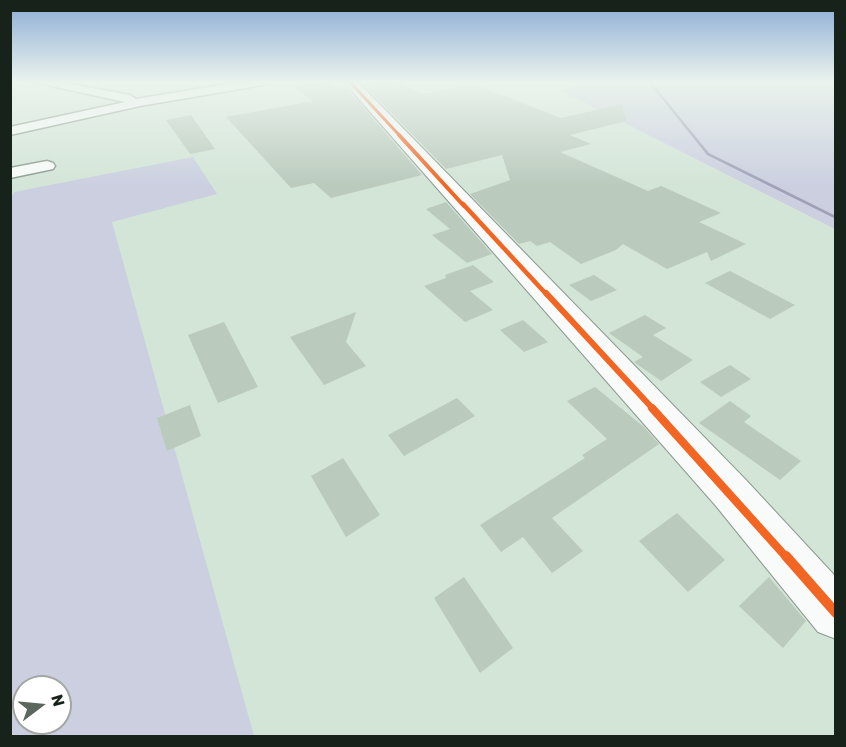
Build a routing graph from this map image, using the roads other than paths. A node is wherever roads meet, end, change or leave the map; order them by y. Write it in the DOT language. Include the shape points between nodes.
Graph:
graph roads {
  1 [pos="78,116"];
  2 [pos="381,116"];
  3 [pos="10,131"];
  4 [pos="47,166"];
  5 [pos="10,172"];
  6 [pos="836,614"];
  1 -- 3 [label="street"];
  2 -- 6 [label="street" via="723,485"];
  4 -- 5 [label="street"];
}
